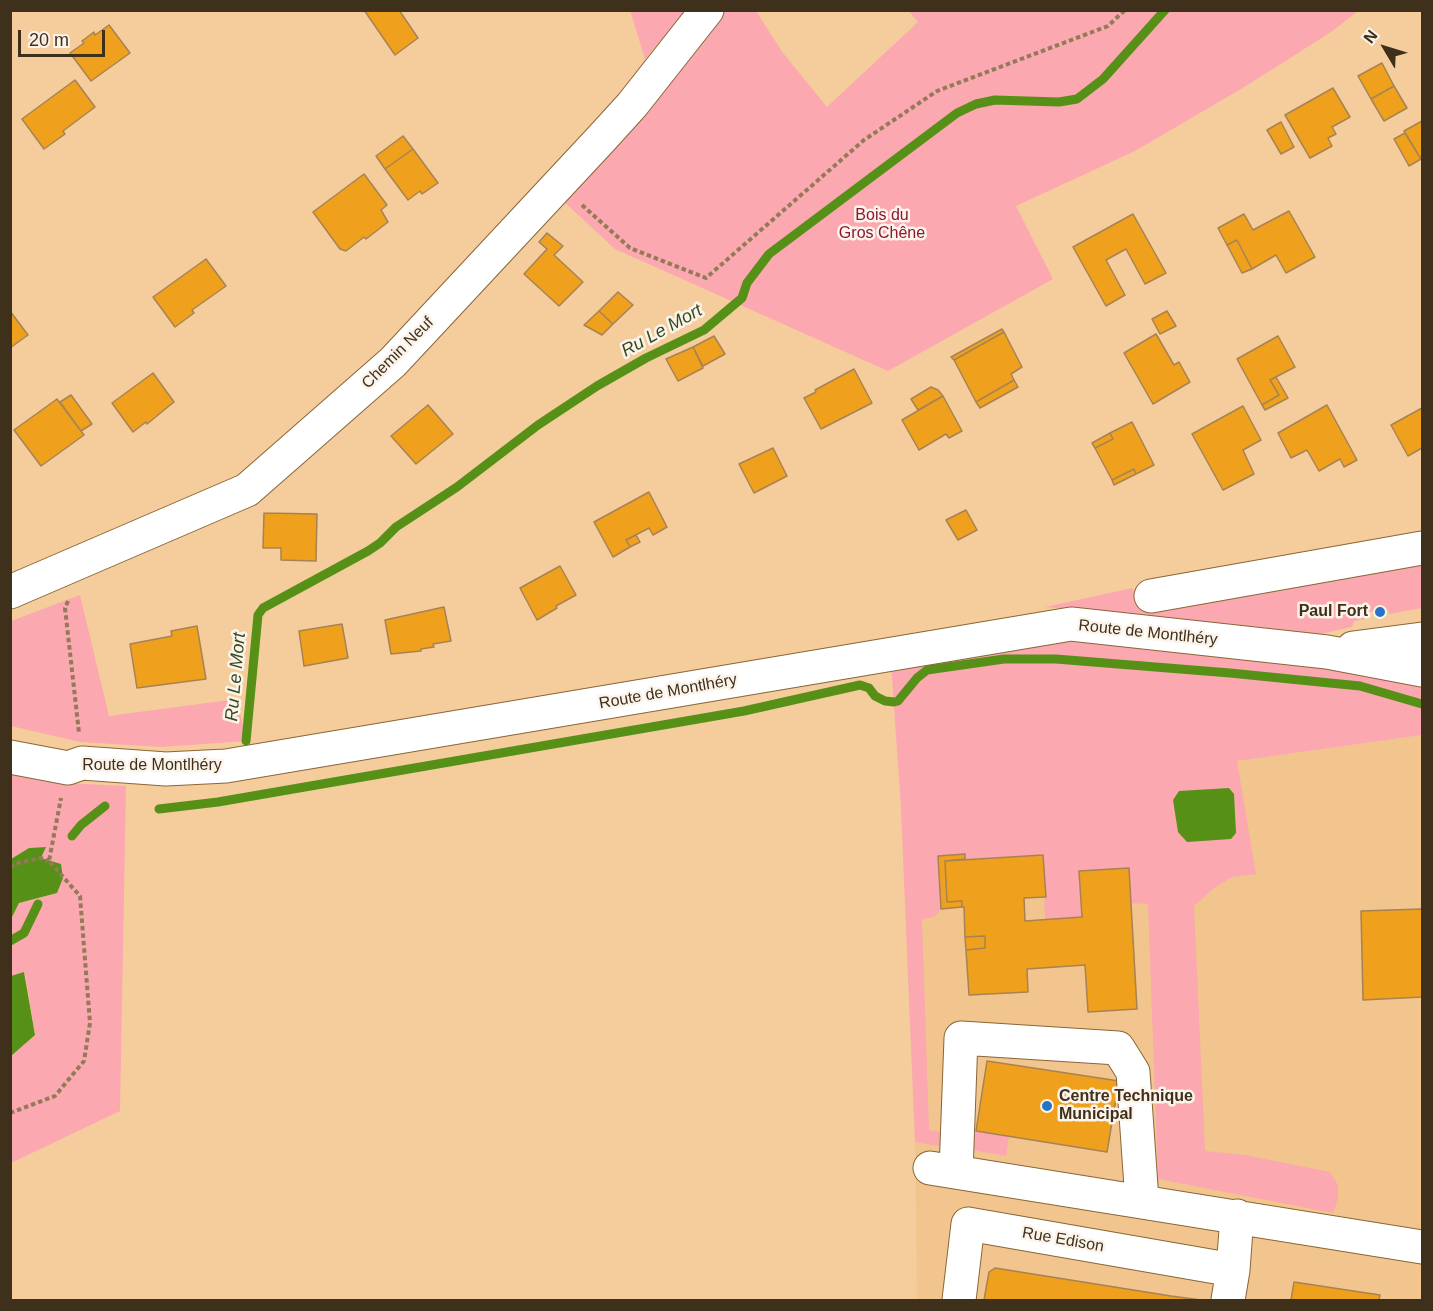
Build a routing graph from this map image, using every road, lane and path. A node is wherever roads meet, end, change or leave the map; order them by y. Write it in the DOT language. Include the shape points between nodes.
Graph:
graph roads {
  1 [pos="707,10"];
  2 [pos="1125,10"];
  3 [pos="559,184"];
  4 [pos="1422,548"];
  5 [pos="84,561"];
  6 [pos="10,592"];
  7 [pos="1151,596"];
  8 [pos="1422,639"];
  9 [pos="1327,652"];
  10 [pos="1422,670"];
  11 [pos="10,757"];
  12 [pos="82,763"];
  13 [pos="59,806"];
  14 [pos="49,861"];
  15 [pos="10,867"];
  16 [pos="10,1113"];
  17 [pos="1142,1201"];
  18 [pos="1237,1216"];
  19 [pos="1422,1247"];
  20 [pos="1230,1285"];
  21 [pos="959,1300"];
  1 -- 3 [label="street, Chemin Neuf" via="632,105"];
  2 -- 3 [label="path" via="1108,26 937,92 864,140 706,278 630,248"];
  3 -- 5 [label="street, Chemin Neuf" via="393,362 247,490"];
  4 -- 7 [label="street"];
  5 -- 6 [label="street, Chemin Neuf"];
  5 -- 12 [label="path" via="65,608"];
  8 -- 9 [label="street, Route de Montlhéry"];
  9 -- 10 [label="street, Route de Montlhéry"];
  9 -- 12 [label="street, Route de Montlhéry" via="1071,624 226,766 166,768"];
  11 -- 12 [label="street, Route de Montlhéry" via="68,768"];
  13 -- 14 [label="path"];
  14 -- 15 [label="path" via="41,858"];
  14 -- 16 [label="path" via="80,896 90,1023 84,1061 55,1096"];
  17 -- 17 [label="street" via="943,1170 961,1038 1118,1048 1133,1072"];
  17 -- 18 [label="street"];
  18 -- 19 [label="street"];
  18 -- 20 [label="street, Rue Edison"];
  20 -- 21 [label="street, Rue Edison" via="968,1224"];
}
